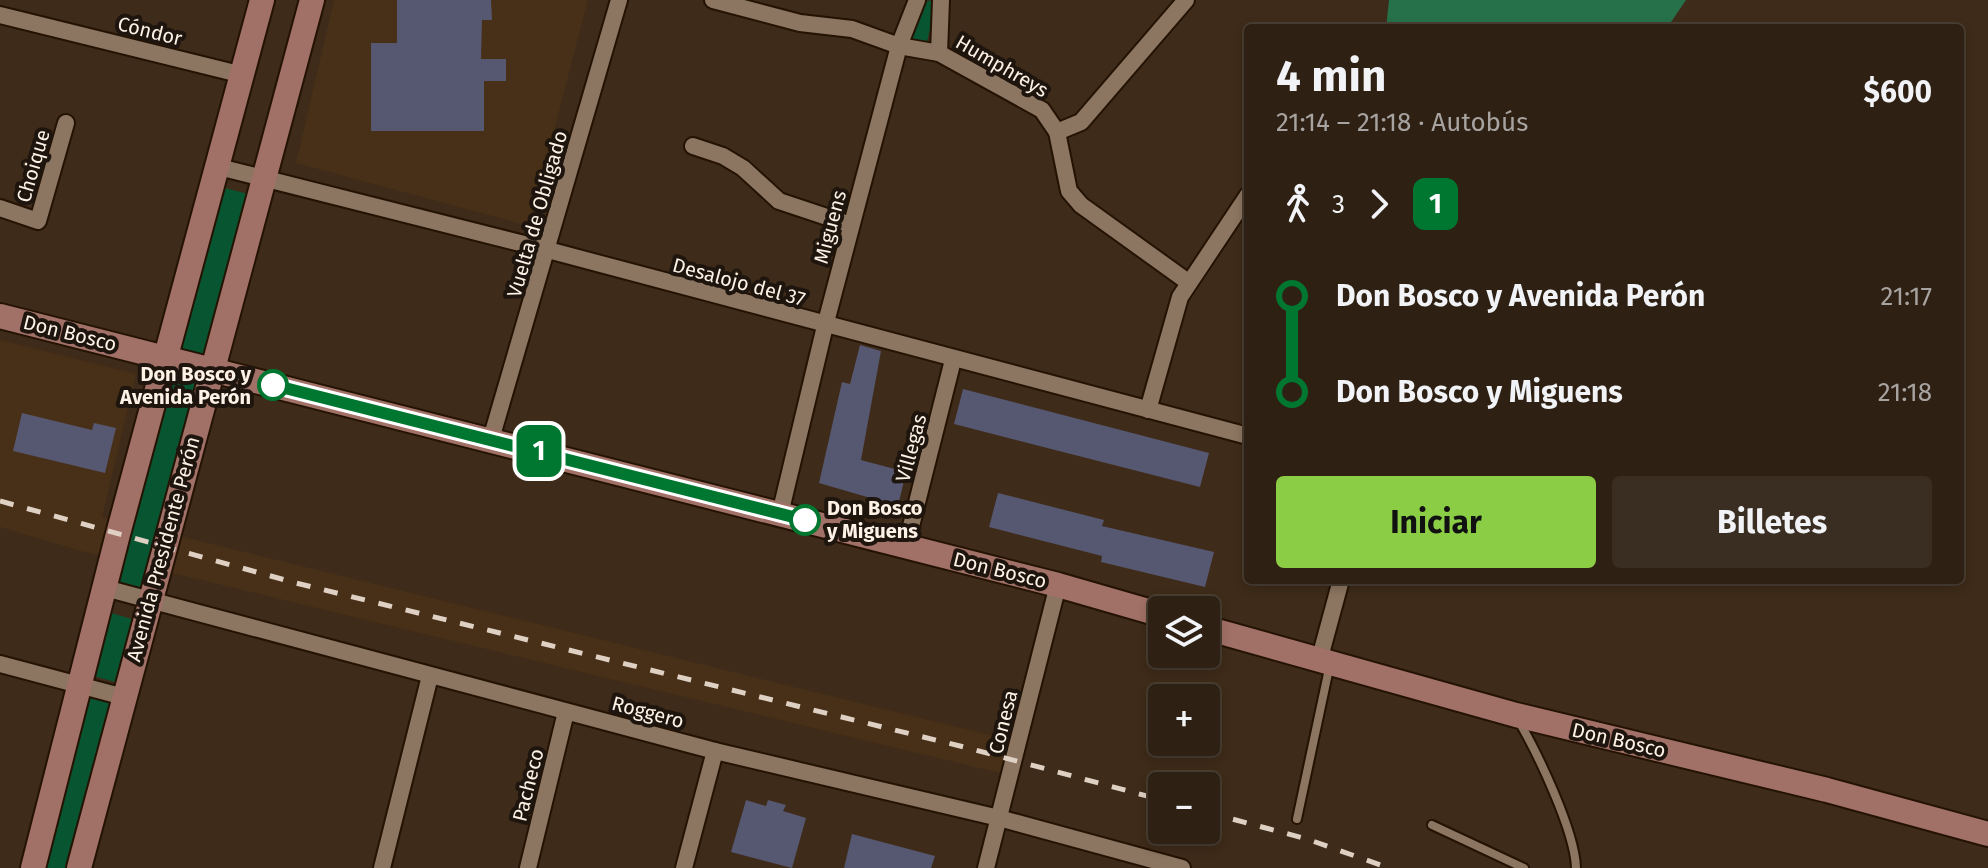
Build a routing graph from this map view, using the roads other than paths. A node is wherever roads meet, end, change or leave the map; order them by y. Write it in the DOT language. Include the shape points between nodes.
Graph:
graph roads {
  1 [pos="262,0"];
  2 [pos="312,0"];
  3 [pos="619,0"];
  4 [pos="713,0"];
  5 [pos="917,0"];
  6 [pos="941,0"];
  7 [pos="1186,0"];
  8 [pos="0,15"];
  9 [pos="899,46"];
  10 [pos="939,53"];
  11 [pos="243,75"];
  12 [pos="66,123"];
  13 [pos="1057,132"];
  14 [pos="693,146"];
  15 [pos="219,167"];
  16 [pos="265,180"];
  17 [pos="1244,201"];
  18 [pos="0,208"];
  19 [pos="851,225"];
  20 [pos="548,250"];
  21 [pos="1188,282"];
  22 [pos="0,316"];
  23 [pos="825,326"];
  24 [pos="167,357"];
  25 [pos="953,360"];
  26 [pos="210,370"];
  27 [pos="1148,410"];
  28 [pos="1244,435"];
  29 [pos="491,439"];
  30 [pos="780,514"];
  31 [pos="906,546"];
  32 [pos="1340,584"];
  33 [pos="1058,585"];
  34 [pos="105,588"];
  35 [pos="149,602"];
  36 [pos="1148,611"];
  37 [pos="1220,632"];
  38 [pos="1325,662"];
  39 [pos="0,664"];
  40 [pos="430,676"];
  41 [pos="82,685"];
  42 [pos="124,697"];
  43 [pos="566,712"];
  44 [pos="1516,715"];
  45 [pos="715,751"];
  46 [pos="999,818"];
  47 [pos="1297,819"];
  48 [pos="1432,825"];
  49 [pos="1988,834"];
  50 [pos="33,868"];
  51 [pos="79,868"];
  52 [pos="382,868"];
  53 [pos="528,868"];
  54 [pos="684,868"];
  55 [pos="986,868"];
  56 [pos="1182,868"];
  57 [pos="1524,868"];
  58 [pos="1576,868"];
  1 -- 11 [label="street"];
  2 -- 16 [label="street, Avenida Presidente Perón"];
  3 -- 20 [label="street, Vuelta de Obligado"];
  4 -- 9 [label="street, Humphreys" via="800,23 852,29"];
  5 -- 9 [label="street, Miguens"];
  6 -- 10 [label="street"];
  7 -- 13 [label="street" via="1081,122"];
  8 -- 11 [label="street, Cóndor"];
  9 -- 10 [label="street, Humphreys"];
  9 -- 19 [label="street, Miguens"];
  10 -- 13 [label="street, Humphreys" via="1042,110"];
  11 -- 15 [label="street"];
  12 -- 18 [label="street, Choique" via="38,221"];
  13 -- 21 [label="street" via="1069,191 1081,205"];
  14 -- 19 [label="street" via="743,168 779,201"];
  15 -- 16 [label="street, Desalojo del 37"];
  15 -- 24 [label="street"];
  16 -- 20 [label="street, Desalojo del 37"];
  16 -- 26 [label="street, Avenida Presidente Perón"];
  17 -- 21 [label="street"];
  19 -- 23 [label="street, Miguens"];
  20 -- 23 [label="street, Desalojo del 37"];
  20 -- 29 [label="street, Vuelta de Obligado"];
  21 -- 27 [label="street"];
  22 -- 24 [label="street, Don Bosco"];
  23 -- 25 [label="street, Desalojo del 37"];
  23 -- 30 [label="street, Miguens"];
  24 -- 26 [label="street, Don Bosco"];
  24 -- 34 [label="street"];
  25 -- 27 [label="street, Desalojo del 37"];
  25 -- 31 [label="street, Villegas"];
  26 -- 29 [label="street, Don Bosco"];
  26 -- 35 [label="street, Avenida Presidente Perón"];
  27 -- 28 [label="street, Desalojo del 37"];
  29 -- 30 [label="street, Don Bosco"];
  30 -- 31 [label="street, Don Bosco"];
  31 -- 33 [label="street, Don Bosco"];
  32 -- 38 [label="street"];
  33 -- 36 [label="street, Don Bosco"];
  33 -- 46 [label="street, Conesa"];
  34 -- 35 [label="street, Roggero"];
  34 -- 41 [label="street"];
  35 -- 40 [label="street, Roggero"];
  35 -- 42 [label="street, Avenida Presidente Perón"];
  37 -- 38 [label="street, Don Bosco"];
  38 -- 44 [label="street, Don Bosco"];
  38 -- 47 [label="lane"];
  39 -- 41 [label="street"];
  40 -- 43 [label="street, Roggero"];
  40 -- 52 [label="street"];
  41 -- 42 [label="street"];
  41 -- 50 [label="street"];
  42 -- 51 [label="street, Avenida Presidente Perón"];
  43 -- 45 [label="street, Roggero"];
  43 -- 53 [label="street, Pacheco"];
  44 -- 49 [label="street, Don Bosco"];
  44 -- 58 [label="lane" via="1535,748"];
  45 -- 46 [label="street, Roggero"];
  45 -- 54 [label="street"];
  46 -- 55 [label="street, Conesa"];
  46 -- 56 [label="street, Roggero"];
  48 -- 57 [label="lane"];
}
